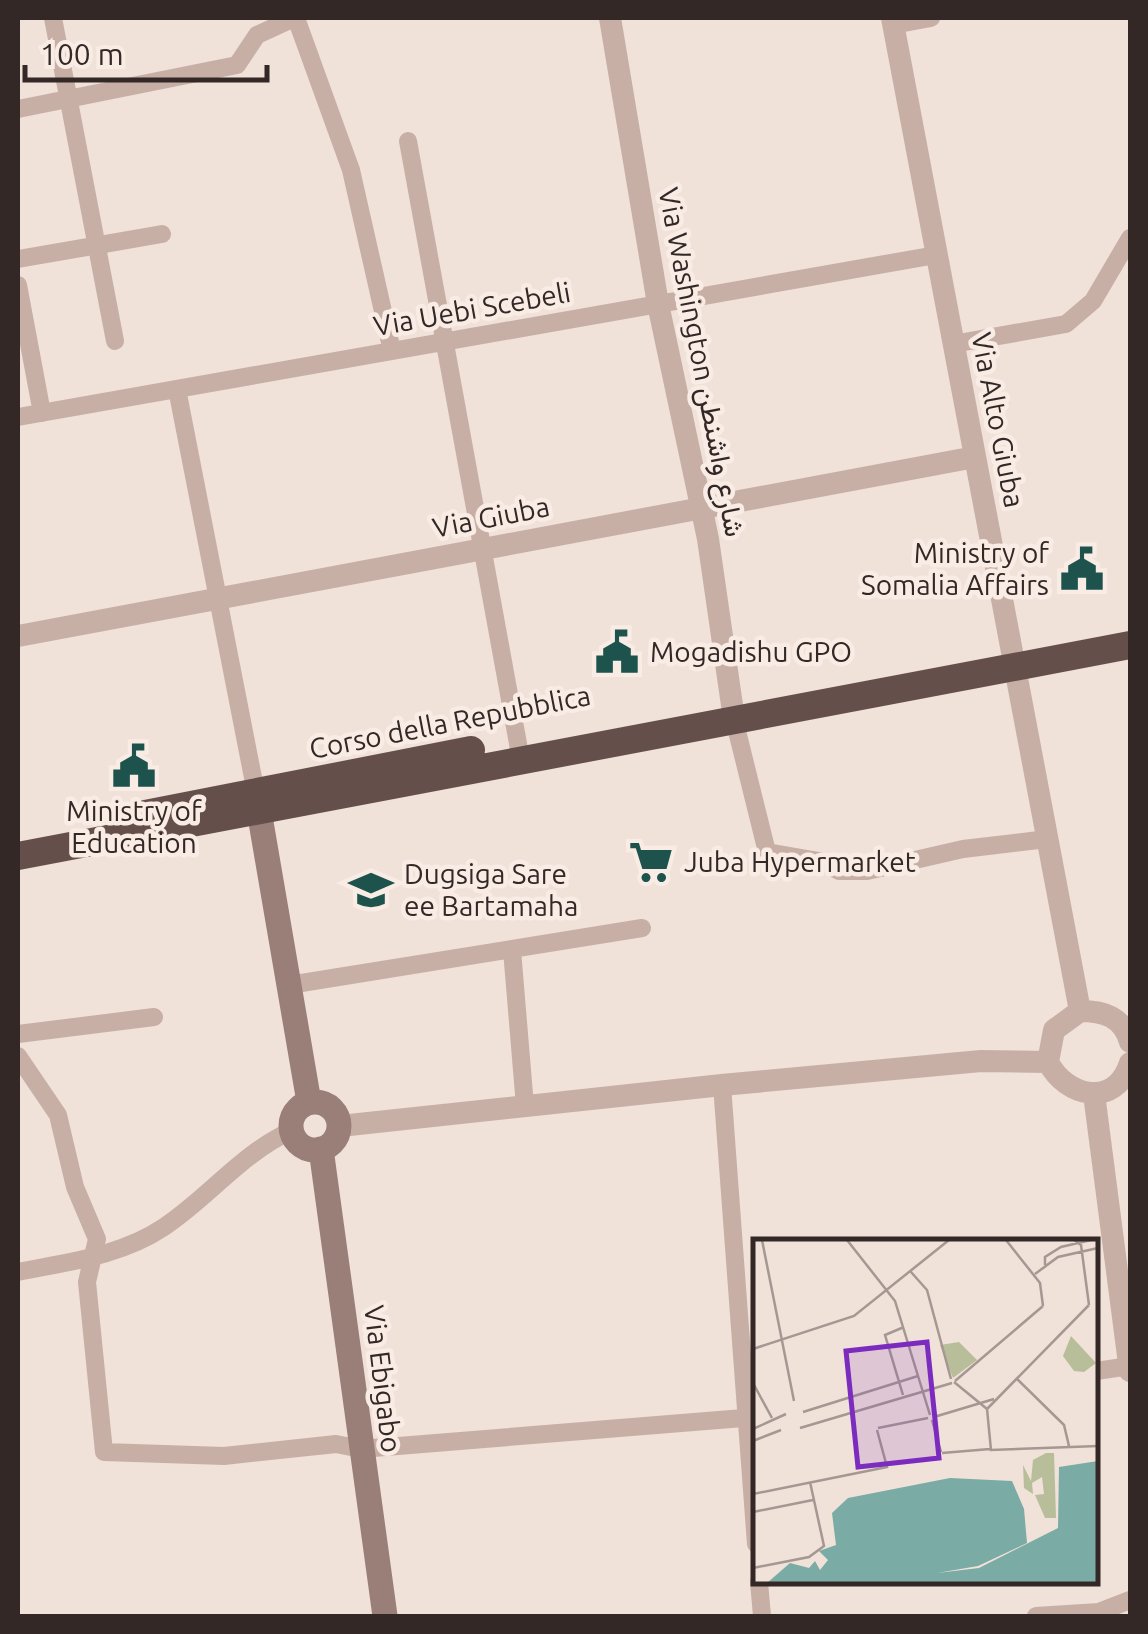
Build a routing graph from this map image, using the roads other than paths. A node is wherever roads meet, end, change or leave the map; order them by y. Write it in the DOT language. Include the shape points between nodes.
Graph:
graph roads {
  1 [pos="53,18"];
  2 [pos="245,18"];
  3 [pos="295,18"];
  4 [pos="610,18"];
  5 [pos="931,18"];
  6 [pos="892,21"];
  7 [pos="258,35"];
  8 [pos="68,98"];
  9 [pos="18,109"];
  10 [pos="408,141"];
  11 [pos="162,234"];
  12 [pos="1130,238"];
  13 [pos="97,245"];
  14 [pos="936,254"];
  15 [pos="18,259"];
  16 [pos="18,285"];
  17 [pos="658,304"];
  18 [pos="116,340"];
  19 [pos="448,341"];
  20 [pos="953,344"];
  21 [pos="392,351"];
  22 [pos="25,367"];
  23 [pos="177,389"];
  24 [pos="42,413"];
  25 [pos="18,418"];
  26 [pos="975,457"];
  27 [pos="702,508"];
  28 [pos="485,549"];
  29 [pos="220,599"];
  30 [pos="1130,626"];
  31 [pos="18,636"];
  32 [pos="1130,645"];
  33 [pos="1013,658"];
  34 [pos="733,709"];
  35 [pos="519,750"];
  36 [pos="258,803"];
  37 [pos="18,837"];
  38 [pos="1047,838"];
  39 [pos="18,856"];
  40 [pos="642,928"];
  41 [pos="512,950"];
  42 [pos="289,985"];
  43 [pos="1080,1011"];
  44 [pos="154,1017"];
  45 [pos="18,1034"];
  46 [pos="1130,1042"];
  47 [pos="18,1056"];
  48 [pos="1048,1062"];
  49 [pos="1130,1063"];
  50 [pos="722,1085"];
  51 [pos="1094,1094"];
  52 [pos="308,1102"];
  53 [pos="524,1106"];
  54 [pos="340,1126"];
  55 [pos="292,1131"];
  56 [pos="321,1150"];
  57 [pos="94,1256"];
  58 [pos="18,1272"];
  59 [pos="1130,1368"];
  60 [pos="1098,1371"];
  61 [pos="750,1417"];
  62 [pos="362,1448"];
  63 [pos="753,1480"];
  64 [pos="759,1584"];
  65 [pos="1130,1600"];
  66 [pos="385,1616"];
  67 [pos="762,1616"];
  68 [pos="1036,1616"];
  1 -- 8 [label="street"];
  2 -- 7 [label="street"];
  3 -- 7 [label="street"];
  3 -- 21 [label="street" via="351,170"];
  4 -- 17 [label="street, Via Washington شارع واشنطن"];
  5 -- 6 [label="street"];
  6 -- 14 [label="street, Via Alto Giuba"];
  7 -- 8 [label="street" via="238,65"];
  8 -- 9 [label="street"];
  8 -- 13 [label="street"];
  10 -- 19 [label="street"];
  11 -- 13 [label="street"];
  12 -- 20 [label="street" via="1080,316"];
  13 -- 15 [label="street"];
  13 -- 18 [label="street"];
  14 -- 17 [label="street, Via Uebi Scebeli"];
  14 -- 20 [label="street, Via Alto Giuba"];
  16 -- 22 [label="street"];
  17 -- 19 [label="street, Via Uebi Scebeli"];
  17 -- 27 [label="street, Via Washington شارع واشنطن"];
  19 -- 21 [label="street, Via Uebi Scebeli"];
  19 -- 28 [label="street"];
  20 -- 26 [label="street, Via Alto Giuba"];
  21 -- 23 [label="street, Via Uebi Scebeli"];
  22 -- 24 [label="street"];
  23 -- 24 [label="street, Via Uebi Scebeli"];
  23 -- 29 [label="street"];
  24 -- 25 [label="street, Via Uebi Scebeli"];
  26 -- 27 [label="street, Via Giuba"];
  26 -- 33 [label="street, Via Alto Giuba"];
  27 -- 28 [label="street, Via Giuba"];
  27 -- 34 [label="street, Via Washington شارع واشنطن"];
  28 -- 29 [label="street, Via Giuba"];
  28 -- 35 [label="street"];
  29 -- 31 [label="street, Via Giuba"];
  29 -- 36 [label="street"];
  30 -- 33 [label="highway"];
  32 -- 33 [label="highway"];
  33 -- 34 [label="highway"];
  33 -- 38 [label="street, Via Alto Giuba"];
  34 -- 35 [label="highway"];
  34 -- 38 [label="street" via="767,852 840,871 868,871"];
  35 -- 36 [label="highway"];
  36 -- 37 [label="highway"];
  36 -- 39 [label="highway"];
  36 -- 42 [label="main road"];
  38 -- 43 [label="street, Via Alto Giuba"];
  40 -- 41 [label="street"];
  41 -- 42 [label="street"];
  41 -- 53 [label="street"];
  42 -- 52 [label="main road"];
  43 -- 46 [label="street" via="1109,1015"];
  43 -- 48 [label="street" via="1054,1030"];
  44 -- 45 [label="street"];
  47 -- 57 [label="street" via="58,1115 75,1187 97,1239"];
  48 -- 50 [label="street"];
  48 -- 51 [label="street" via="1070,1089"];
  49 -- 51 [label="street" via="1120,1082"];
  50 -- 53 [label="street"];
  50 -- 61 [label="street"];
  51 -- 59 [label="street"];
  52 -- 54 [label="main road" via="330,1106"];
  52 -- 55 [label="main road" via="292,1116"];
  53 -- 54 [label="street"];
  54 -- 56 [label="main road"];
  55 -- 56 [label="main road" via="299,1144"];
  55 -- 57 [label="street" via="257,1148 164,1228"];
  56 -- 62 [label="main road, Via Ebigabo"];
  57 -- 58 [label="street"];
  57 -- 62 [label="street" via="87,1282 104,1452 224,1456 336,1444"];
  59 -- 60 [label="street"];
  61 -- 62 [label="street"];
  61 -- 63 [label="street"];
  62 -- 66 [label="main road, Via Ebigabo"];
  64 -- 67 [label="street"];
  65 -- 68 [label="street" via="1099,1612"];
}
